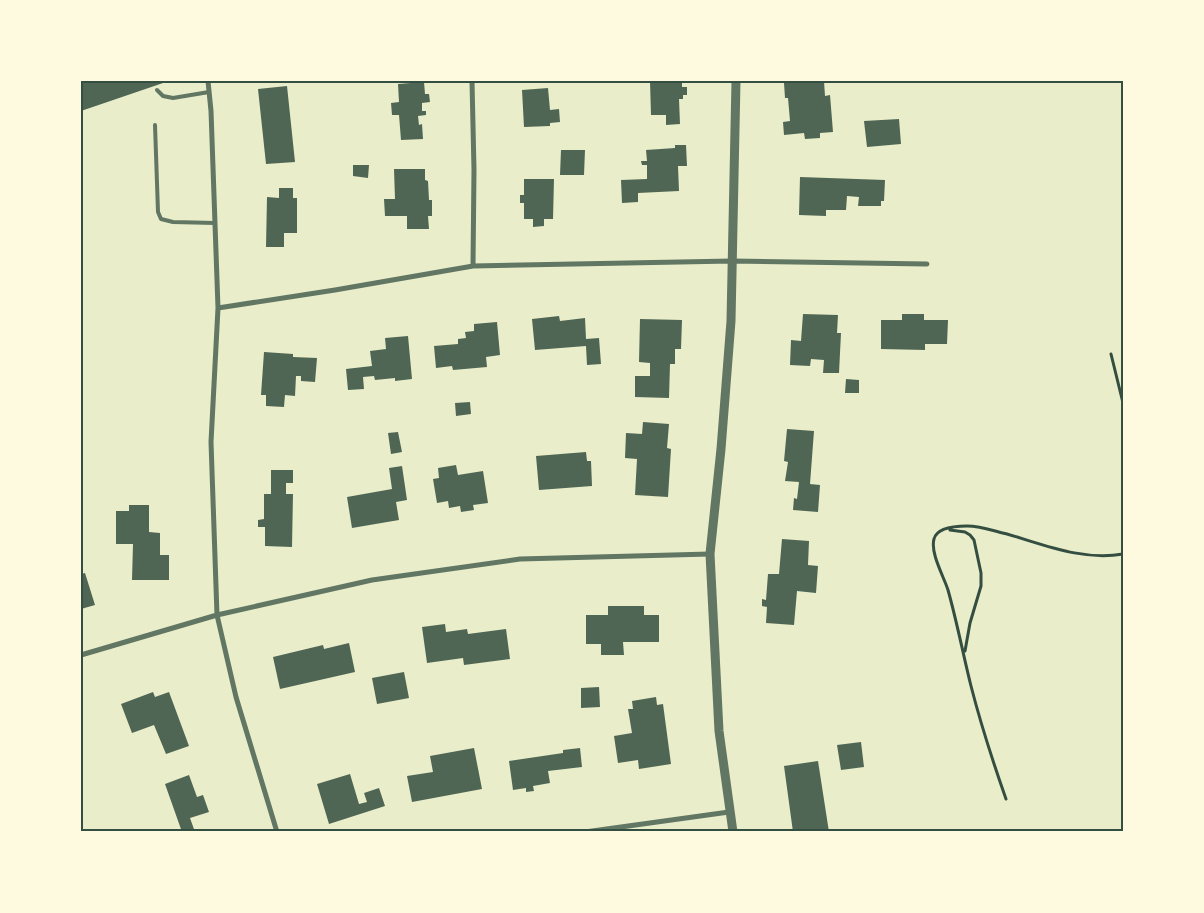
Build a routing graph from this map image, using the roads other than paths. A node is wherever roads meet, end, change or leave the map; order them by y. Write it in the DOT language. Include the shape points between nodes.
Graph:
graph roads {
  1 [pos="208,81"];
  2 [pos="472,81"];
  3 [pos="736,81"];
  4 [pos="157,90"];
  5 [pos="209,92"];
  6 [pos="155,125"];
  7 [pos="215,223"];
  8 [pos="732,261"];
  9 [pos="927,264"];
  10 [pos="473,266"];
  11 [pos="218,308"];
  12 [pos="710,554"];
  13 [pos="217,615"];
  14 [pos="81,655"];
  15 [pos="729,812"];
  16 [pos="277,832"];
  17 [pos="585,832"];
  18 [pos="733,832"];
  1 -- 5 [label="street"];
  2 -- 10 [label="street"];
  3 -- 8 [label="street"];
  4 -- 5 [label="lane" via="163,96 173,98"];
  5 -- 7 [label="street"];
  6 -- 7 [label="lane" via="158,212 161,219"];
  7 -- 11 [label="street"];
  8 -- 9 [label="street"];
  8 -- 10 [label="street"];
  8 -- 12 [label="street" via="730,340"];
  10 -- 11 [label="street"];
  11 -- 13 [label="street" via="210,442"];
  12 -- 13 [label="street" via="520,559 372,580"];
  12 -- 15 [label="street" via="719,731"];
  13 -- 14 [label="street"];
  13 -- 16 [label="street" via="236,697"];
  15 -- 17 [label="street"];
  15 -- 18 [label="street"];
}
